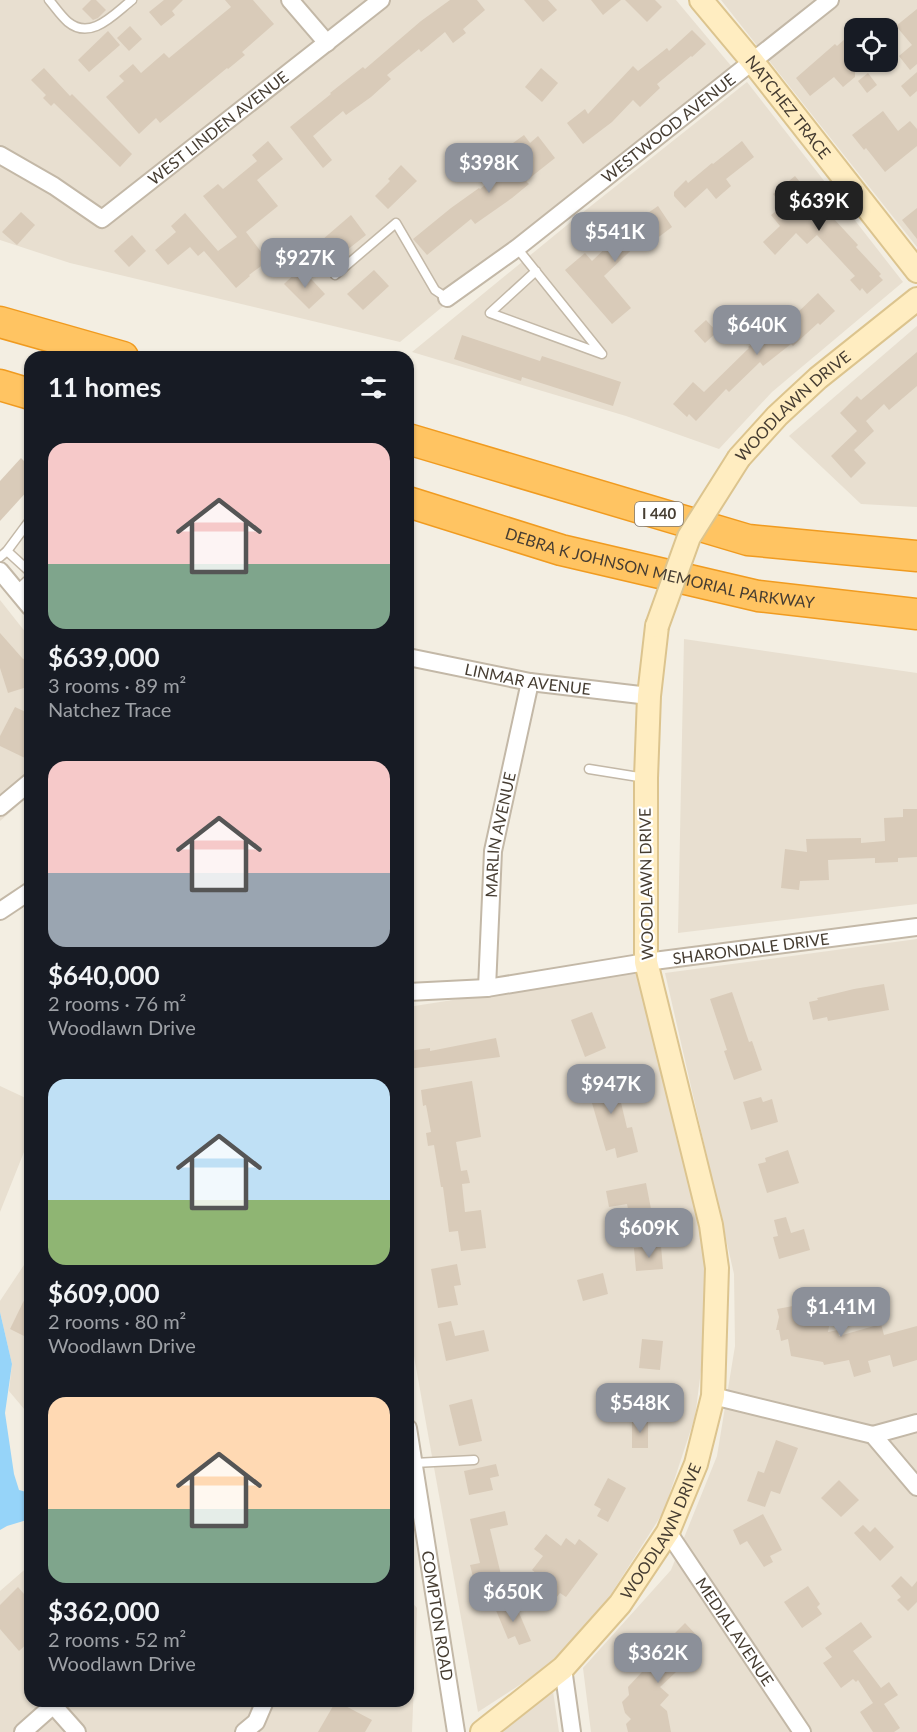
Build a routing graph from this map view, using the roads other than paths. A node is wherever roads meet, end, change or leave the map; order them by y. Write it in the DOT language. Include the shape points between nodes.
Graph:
graph roads {
  1 [pos="49,0"];
  2 [pos="132,0"];
  3 [pos="290,0"];
  4 [pos="381,0"];
  5 [pos="701,0"];
  6 [pos="830,0"];
  7 [pos="327,43"];
  8 [pos="752,61"];
  9 [pos="0,155"];
  10 [pos="517,248"];
  11 [pos="536,271"];
  12 [pos="917,271"];
  13 [pos="335,275"];
  14 [pos="447,298"];
  15 [pos="917,298"];
  16 [pos="0,322"];
  17 [pos="102,351"];
  18 [pos="0,385"];
  19 [pos="24,392"];
  20 [pos="414,441"];
  21 [pos="414,504"];
  22 [pos="24,528"];
  23 [pos="4,554"];
  24 [pos="917,556"];
  25 [pos="24,568"];
  26 [pos="0,571"];
  27 [pos="24,584"];
  28 [pos="16,591"];
  29 [pos="24,600"];
  30 [pos="917,614"];
  31 [pos="414,658"];
  32 [pos="530,682"];
  33 [pos="649,696"];
  34 [pos="589,769"];
  35 [pos="645,778"];
  36 [pos="24,787"];
  37 [pos="0,807"];
  38 [pos="24,895"];
  39 [pos="0,911"];
  40 [pos="917,927"];
  41 [pos="646,962"];
  42 [pos="487,988"];
  43 [pos="414,992"];
  44 [pos="713,1396"];
  45 [pos="917,1423"];
  46 [pos="873,1435"];
  47 [pos="474,1460"];
  48 [pos="414,1463"];
  49 [pos="917,1487"];
  50 [pos="668,1532"];
  51 [pos="563,1668"];
  52 [pos="51,1707"];
  53 [pos="59,1707"];
  54 [pos="262,1707"];
  55 [pos="23,1732"];
  56 [pos="77,1732"];
  57 [pos="244,1732"];
  58 [pos="456,1732"];
  59 [pos="482,1732"];
  60 [pos="572,1732"];
  61 [pos="802,1732"];
  1 -- 2 [label="lane" via="67,21 79,28 92,29"];
  3 -- 7 [label="street"];
  4 -- 7 [label="street, WEST LINDEN AVENUE"];
  5 -- 8 [label="main road, NATCHEZ TRACE"];
  6 -- 8 [label="street, WESTWOOD AVENUE"];
  7 -- 9 [label="street, WEST LINDEN AVENUE" via="102,219"];
  8 -- 10 [label="street, WESTWOOD AVENUE"];
  8 -- 12 [label="main road, NATCHEZ TRACE"];
  10 -- 11 [label="lane"];
  10 -- 14 [label="street, WESTWOOD AVENUE"];
  11 -- 11 [label="lane" via="602,354 490,313"];
  13 -- 14 [label="lane" via="396,223 435,290"];
  15 -- 33 [label="main road, WOODLAWN DRIVE, bridge" via="818,378 739,458 689,537 657,626"];
  16 -- 17 [label="highway"];
  18 -- 19 [label="highway"];
  20 -- 24 [label="highway, I 440" via="748,540"];
  21 -- 30 [label="highway, DEBRA K JOHNSON MEMORIAL PARKWAY" via="561,550 758,596"];
  22 -- 23 [label="lane"];
  23 -- 25 [label="lane"];
  26 -- 28 [label="street"];
  27 -- 28 [label="lane"];
  28 -- 29 [label="street"];
  31 -- 32 [label="street, LINMAR AVENUE"];
  32 -- 33 [label="street, LINMAR AVENUE"];
  32 -- 42 [label="street, MARLIN AVENUE" via="493,852"];
  33 -- 35 [label="main road, WOODLAWN DRIVE"];
  34 -- 35 [label="lane"];
  35 -- 41 [label="main road, WOODLAWN DRIVE"];
  36 -- 37 [label="street"];
  38 -- 39 [label="street"];
  40 -- 41 [label="street, SHARONDALE DRIVE"];
  41 -- 42 [label="street, SHARONDALE DRIVE"];
  41 -- 44 [label="main road, WOODLAWN DRIVE" via="711,1225 717,1268"];
  42 -- 43 [label="street, SHARONDALE DRIVE"];
  44 -- 46 [label="street"];
  44 -- 50 [label="main road, WOODLAWN DRIVE" via="696,1464"];
  45 -- 46 [label="street"];
  46 -- 49 [label="street"];
  47 -- 48 [label="lane"];
  48 -- 58 [label="street, COMPTON ROAD"];
  50 -- 51 [label="main road, WOODLAWN DRIVE" via="621,1604"];
  50 -- 61 [label="street, MEDIAL AVENUE"];
  51 -- 59 [label="main road, WOODLAWN DRIVE"];
  51 -- 60 [label="street"];
  52 -- 55 [label="street"];
  53 -- 56 [label="street"];
  54 -- 57 [label="street" via="256,1722"];
}
